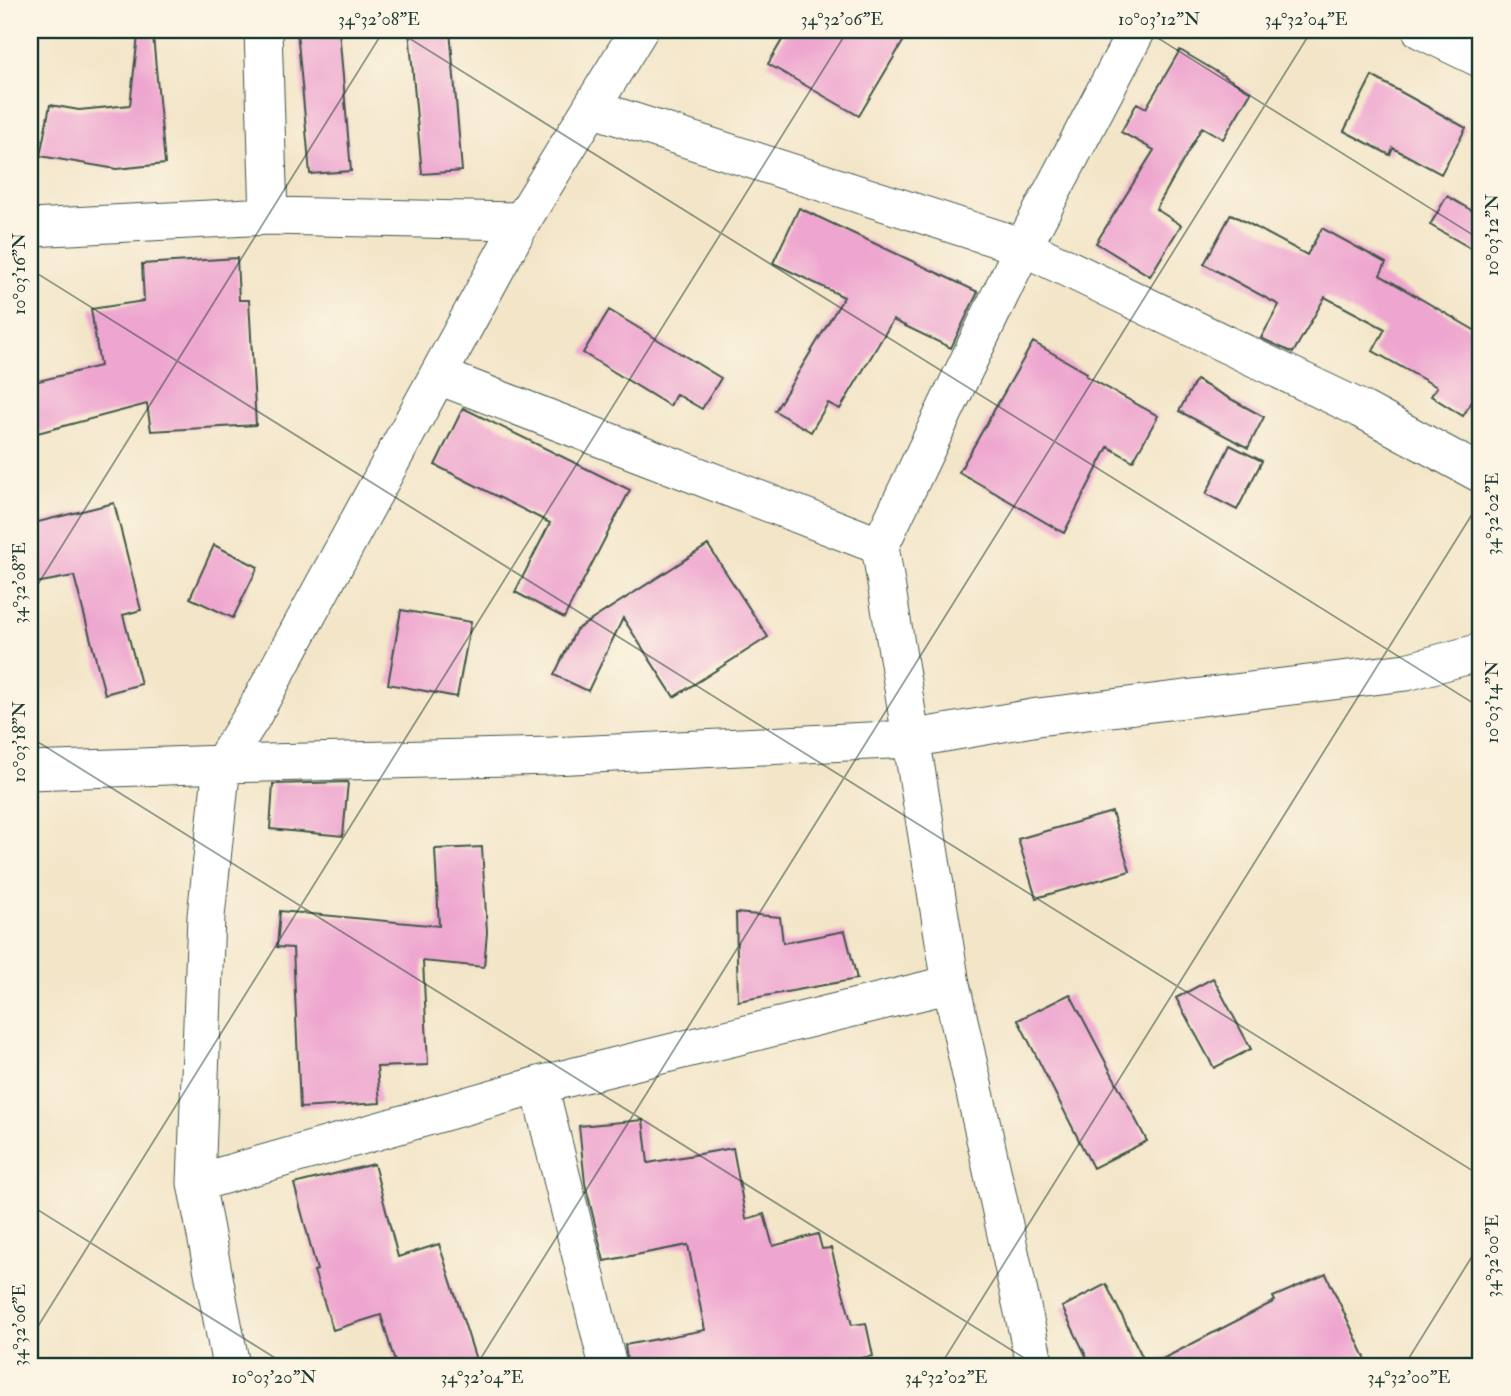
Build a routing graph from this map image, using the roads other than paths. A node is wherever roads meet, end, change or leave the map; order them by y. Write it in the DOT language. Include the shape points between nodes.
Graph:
graph roads {
  1 [pos="263,30"];
  2 [pos="639,30"];
  3 [pos="1137,30"];
  4 [pos="1421,30"];
  5 [pos="1478,50"];
  6 [pos="591,108"];
  7 [pos="269,216"];
  8 [pos="522,221"];
  9 [pos="30,228"];
  10 [pos="1023,247"];
  11 [pos="439,376"];
  12 [pos="1481,474"];
  13 [pos="880,546"];
  14 [pos="1481,652"];
  15 [pos="910,739"];
  16 [pos="222,764"];
  17 [pos="30,771"];
  18 [pos="951,984"];
  19 [pos="539,1085"];
  20 [pos="197,1183"];
  21 [pos="231,1366"];
  22 [pos="608,1366"];
  23 [pos="1035,1366"];
  1 -- 7 [label="street"];
  2 -- 6 [label="street"];
  3 -- 10 [label="street"];
  4 -- 5 [label="street"];
  6 -- 8 [label="street"];
  6 -- 10 [label="street"];
  7 -- 8 [label="street"];
  7 -- 9 [label="street"];
  8 -- 11 [label="street"];
  10 -- 12 [label="street" via="1361,409"];
  10 -- 13 [label="street"];
  11 -- 13 [label="street"];
  11 -- 16 [label="street"];
  13 -- 15 [label="street"];
  14 -- 15 [label="street" via="1406,672 1038,717"];
  15 -- 16 [label="street" via="552,756"];
  15 -- 18 [label="street"];
  16 -- 17 [label="street"];
  16 -- 20 [label="street" via="206,916"];
  18 -- 19 [label="street"];
  18 -- 23 [label="street"];
  19 -- 20 [label="street"];
  19 -- 22 [label="street"];
  20 -- 21 [label="street"];
}
